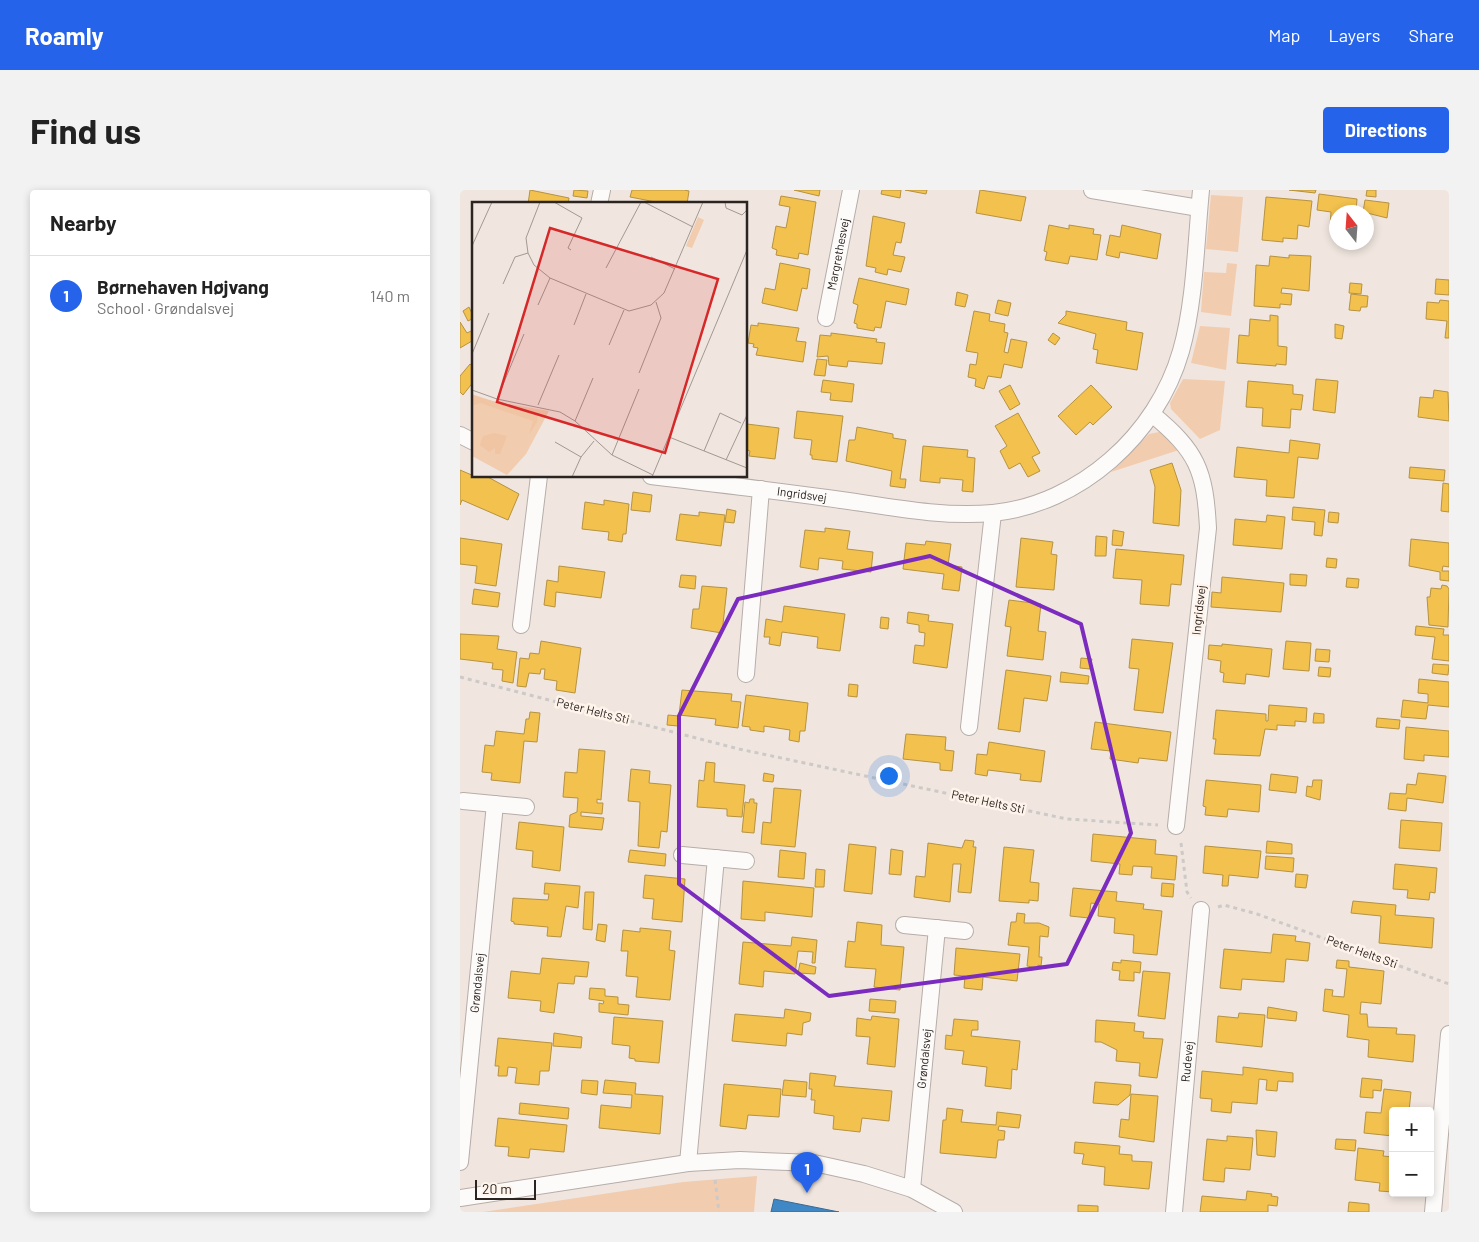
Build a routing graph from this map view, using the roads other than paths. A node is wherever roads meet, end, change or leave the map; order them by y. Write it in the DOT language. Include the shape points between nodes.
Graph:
graph roads {
  1 [pos="851,190"];
  2 [pos="1092,190"];
  3 [pos="1201,190"];
  4 [pos="1199,208"];
  5 [pos="826,318"];
  6 [pos="1152,414"];
  7 [pos="460,435"];
  8 [pos="472,441"];
  9 [pos="539,478"];
  10 [pos="668,478"];
  11 [pos="761,489"];
  12 [pos="992,513"];
  13 [pos="521,625"];
  14 [pos="746,674"];
  15 [pos="969,726"];
  16 [pos="462,801"];
  17 [pos="494,804"];
  18 [pos="526,807"];
  19 [pos="1176,826"];
  20 [pos="682,855"];
  21 [pos="716,858"];
  22 [pos="746,861"];
  23 [pos="1201,910"];
  24 [pos="904,925"];
  25 [pos="937,928"];
  26 [pos="965,931"];
  27 [pos="1449,1034"];
  28 [pos="1445,1122"];
  29 [pos="460,1162"];
  30 [pos="688,1163"];
  31 [pos="912,1189"];
  32 [pos="460,1198"];
  33 [pos="954,1212"];
  34 [pos="1174,1212"];
  35 [pos="1433,1212"];
  1 -- 5 [label="street, Margrethesvej"];
  2 -- 4 [label="street"];
  3 -- 4 [label="street, Ingridsvej"];
  4 -- 6 [label="street, Ingridsvej" via="1188,317 1181,351 1169,384"];
  6 -- 12 [label="street, Ingridsvej" via="1130,442 1104,466 1074,486 1021,507"];
  6 -- 19 [label="street, Ingridsvej" via="1188,447 1200,470 1206,493 1208,528"];
  7 -- 8 [label="street"];
  9 -- 13 [label="street"];
  10 -- 11 [label="street, Ingridsvej"];
  11 -- 12 [label="street, Ingridsvej" via="943,513"];
  11 -- 14 [label="street, Ingridsvej"];
  12 -- 15 [label="street"];
  16 -- 17 [label="street"];
  17 -- 18 [label="street"];
  17 -- 29 [label="street, Grøndalsvej"];
  20 -- 21 [label="street"];
  21 -- 22 [label="street"];
  21 -- 30 [label="street"];
  23 -- 34 [label="street, Rudevej"];
  24 -- 25 [label="street"];
  25 -- 26 [label="street"];
  25 -- 31 [label="street, Grøndalsvej"];
  27 -- 28 [label="street"];
  28 -- 35 [label="street"];
  30 -- 31 [label="street" via="740,1160 814,1163"];
  30 -- 32 [label="street"];
  31 -- 33 [label="street"];
}
